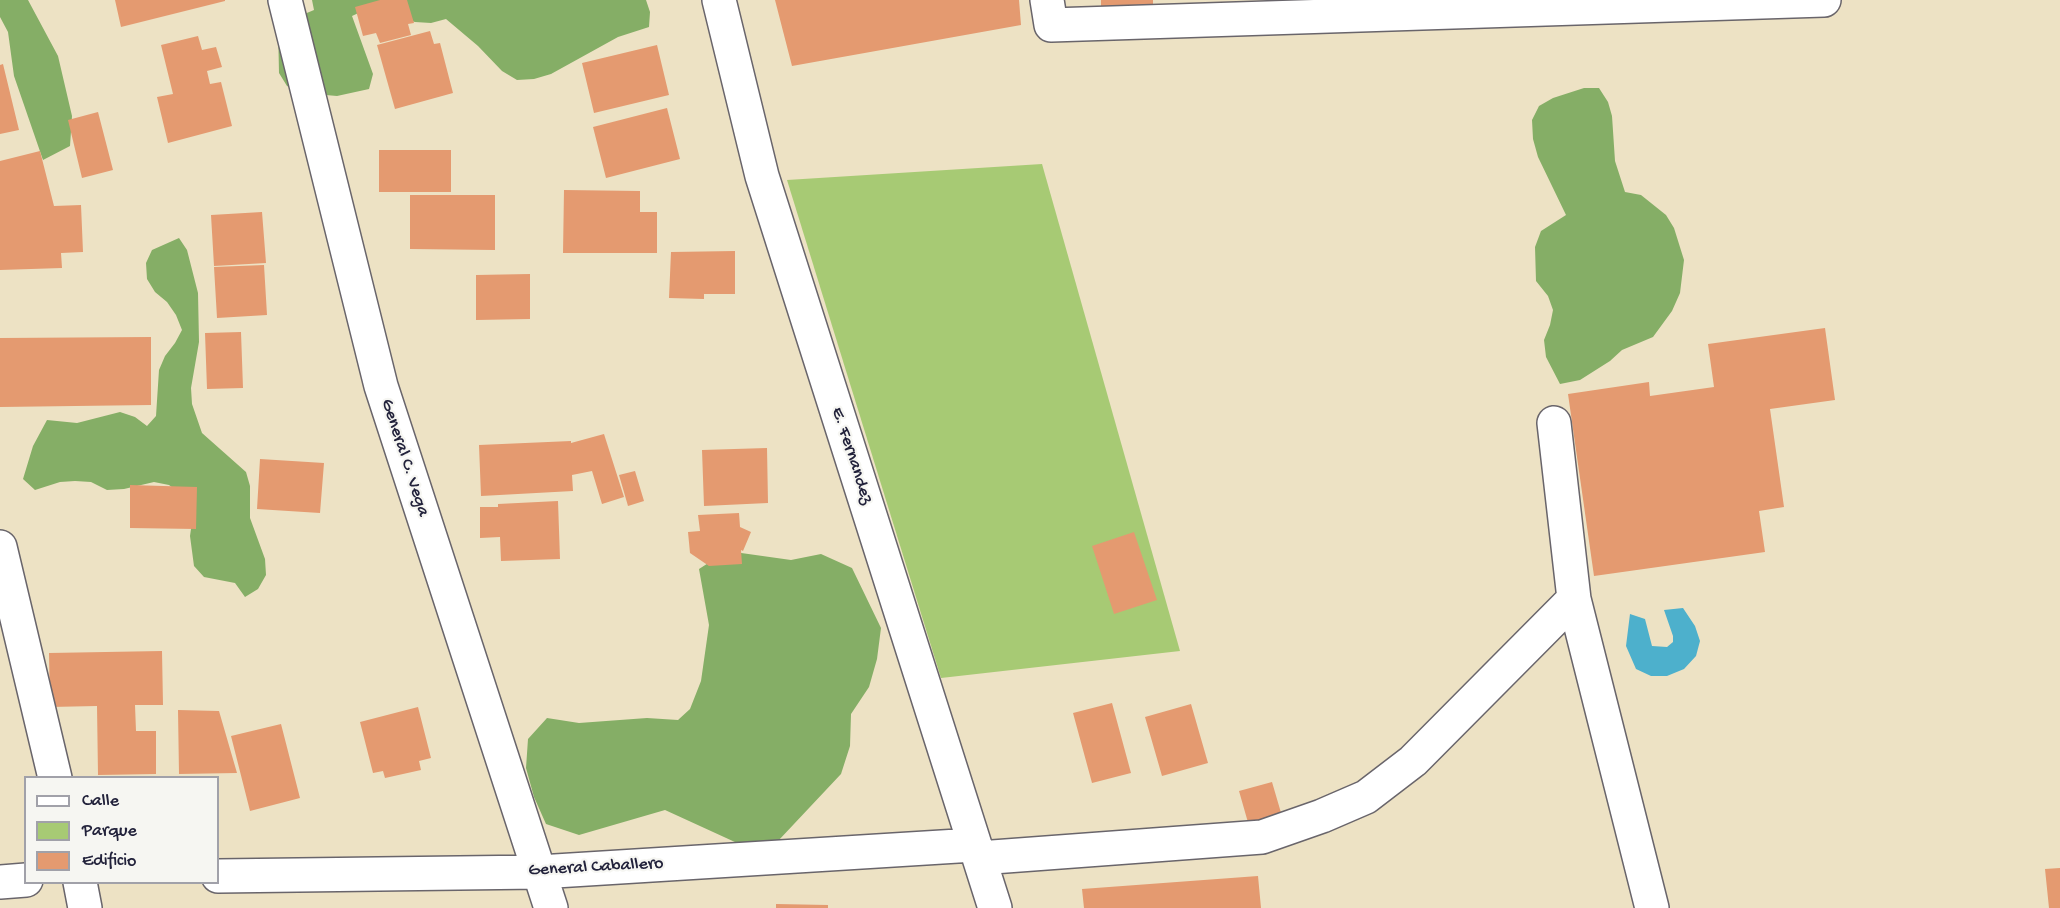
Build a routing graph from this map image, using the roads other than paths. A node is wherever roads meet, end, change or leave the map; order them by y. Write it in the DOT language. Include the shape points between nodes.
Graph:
graph roads {
  1 [pos="285,0"];
  2 [pos="719,0"];
  3 [pos="1824,0"];
  4 [pos="1549,4"];
  5 [pos="1049,12"];
  6 [pos="1554,423"];
  7 [pos="0,548"];
  8 [pos="1574,599"];
  9 [pos="55,776"];
  10 [pos="976,851"];
  11 [pos="539,872"];
  12 [pos="219,876"];
  13 [pos="24,880"];
  14 [pos="0,882"];
  15 [pos="80,884"];
  16 [pos="85,908"];
  17 [pos="550,908"];
  18 [pos="995,908"];
  19 [pos="1652,908"];
  1 -- 11 [label="street, General C. Vega" via="381,386"];
  2 -- 10 [label="street, E. Fernandez" via="762,176"];
  3 -- 4 [label="street"];
  4 -- 5 [label="street"];
  6 -- 8 [label="street"];
  7 -- 9 [label="street"];
  8 -- 10 [label="street, General Caballero" via="1413,761 1366,797 1322,816 1262,837"];
  8 -- 19 [label="street"];
  10 -- 11 [label="street, General Caballero"];
  10 -- 18 [label="street, E. Fernandez"];
  11 -- 12 [label="street, General Caballero"];
  11 -- 17 [label="street, General C. Vega"];
  13 -- 14 [label="street"];
  15 -- 16 [label="street"];
}
